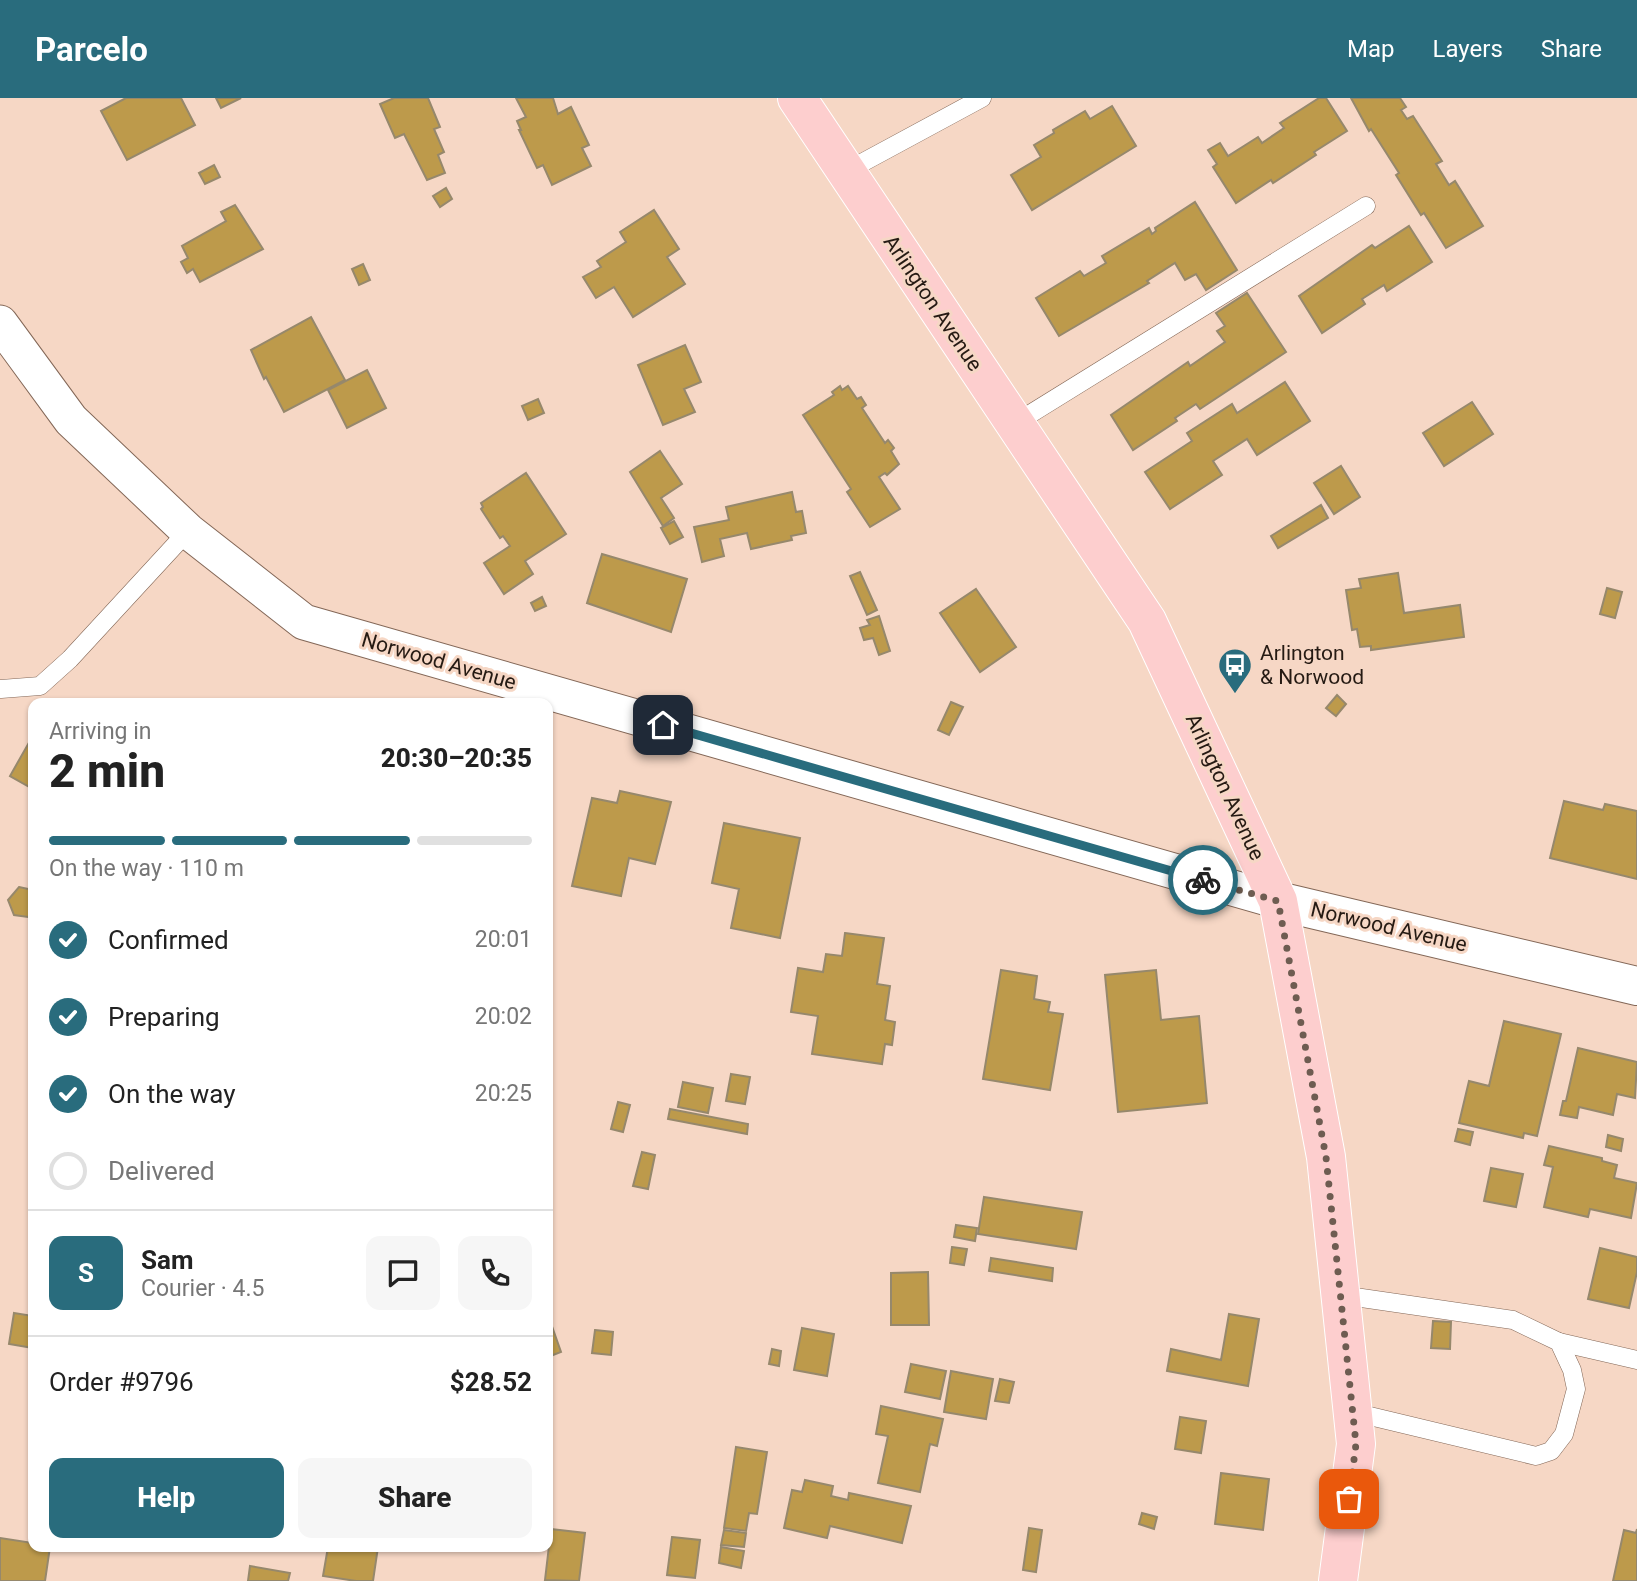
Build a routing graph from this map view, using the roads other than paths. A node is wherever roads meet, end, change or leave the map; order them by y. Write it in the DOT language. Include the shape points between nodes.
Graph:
graph roads {
  1 [pos="797,98"];
  2 [pos="982,98"];
  3 [pos="845,172"];
  4 [pos="1366,206"];
  5 [pos="0,323"];
  6 [pos="1014,424"];
  7 [pos="188,531"];
  8 [pos="1,689"];
  9 [pos="1278,901"];
  10 [pos="1637,986"];
  11 [pos="1341,1295"];
  12 [pos="1559,1342"];
  13 [pos="1637,1360"];
  14 [pos="1353,1412"];
  15 [pos="1338,1581"];
  1 -- 3 [label="main road, Arlington Avenue"];
  2 -- 3 [label="lane"];
  3 -- 6 [label="main road, Arlington Avenue"];
  4 -- 6 [label="lane"];
  5 -- 7 [label="street, Norwood Avenue" via="71,420"];
  6 -- 9 [label="main road, Arlington Avenue" via="1147,621"];
  7 -- 8 [label="lane" via="40,686"];
  7 -- 9 [label="street, Norwood Avenue" via="304,622"];
  9 -- 10 [label="street, Norwood Avenue"];
  9 -- 11 [label="main road, Arlington Avenue" via="1326,1157"];
  11 -- 12 [label="lane" via="1513,1320"];
  11 -- 14 [label="main road, Arlington Avenue"];
  12 -- 13 [label="lane"];
  12 -- 14 [label="lane" via="1576,1389 1564,1434 1551,1451 1536,1456"];
  14 -- 15 [label="main road, Arlington Avenue" via="1356,1444"];
}
